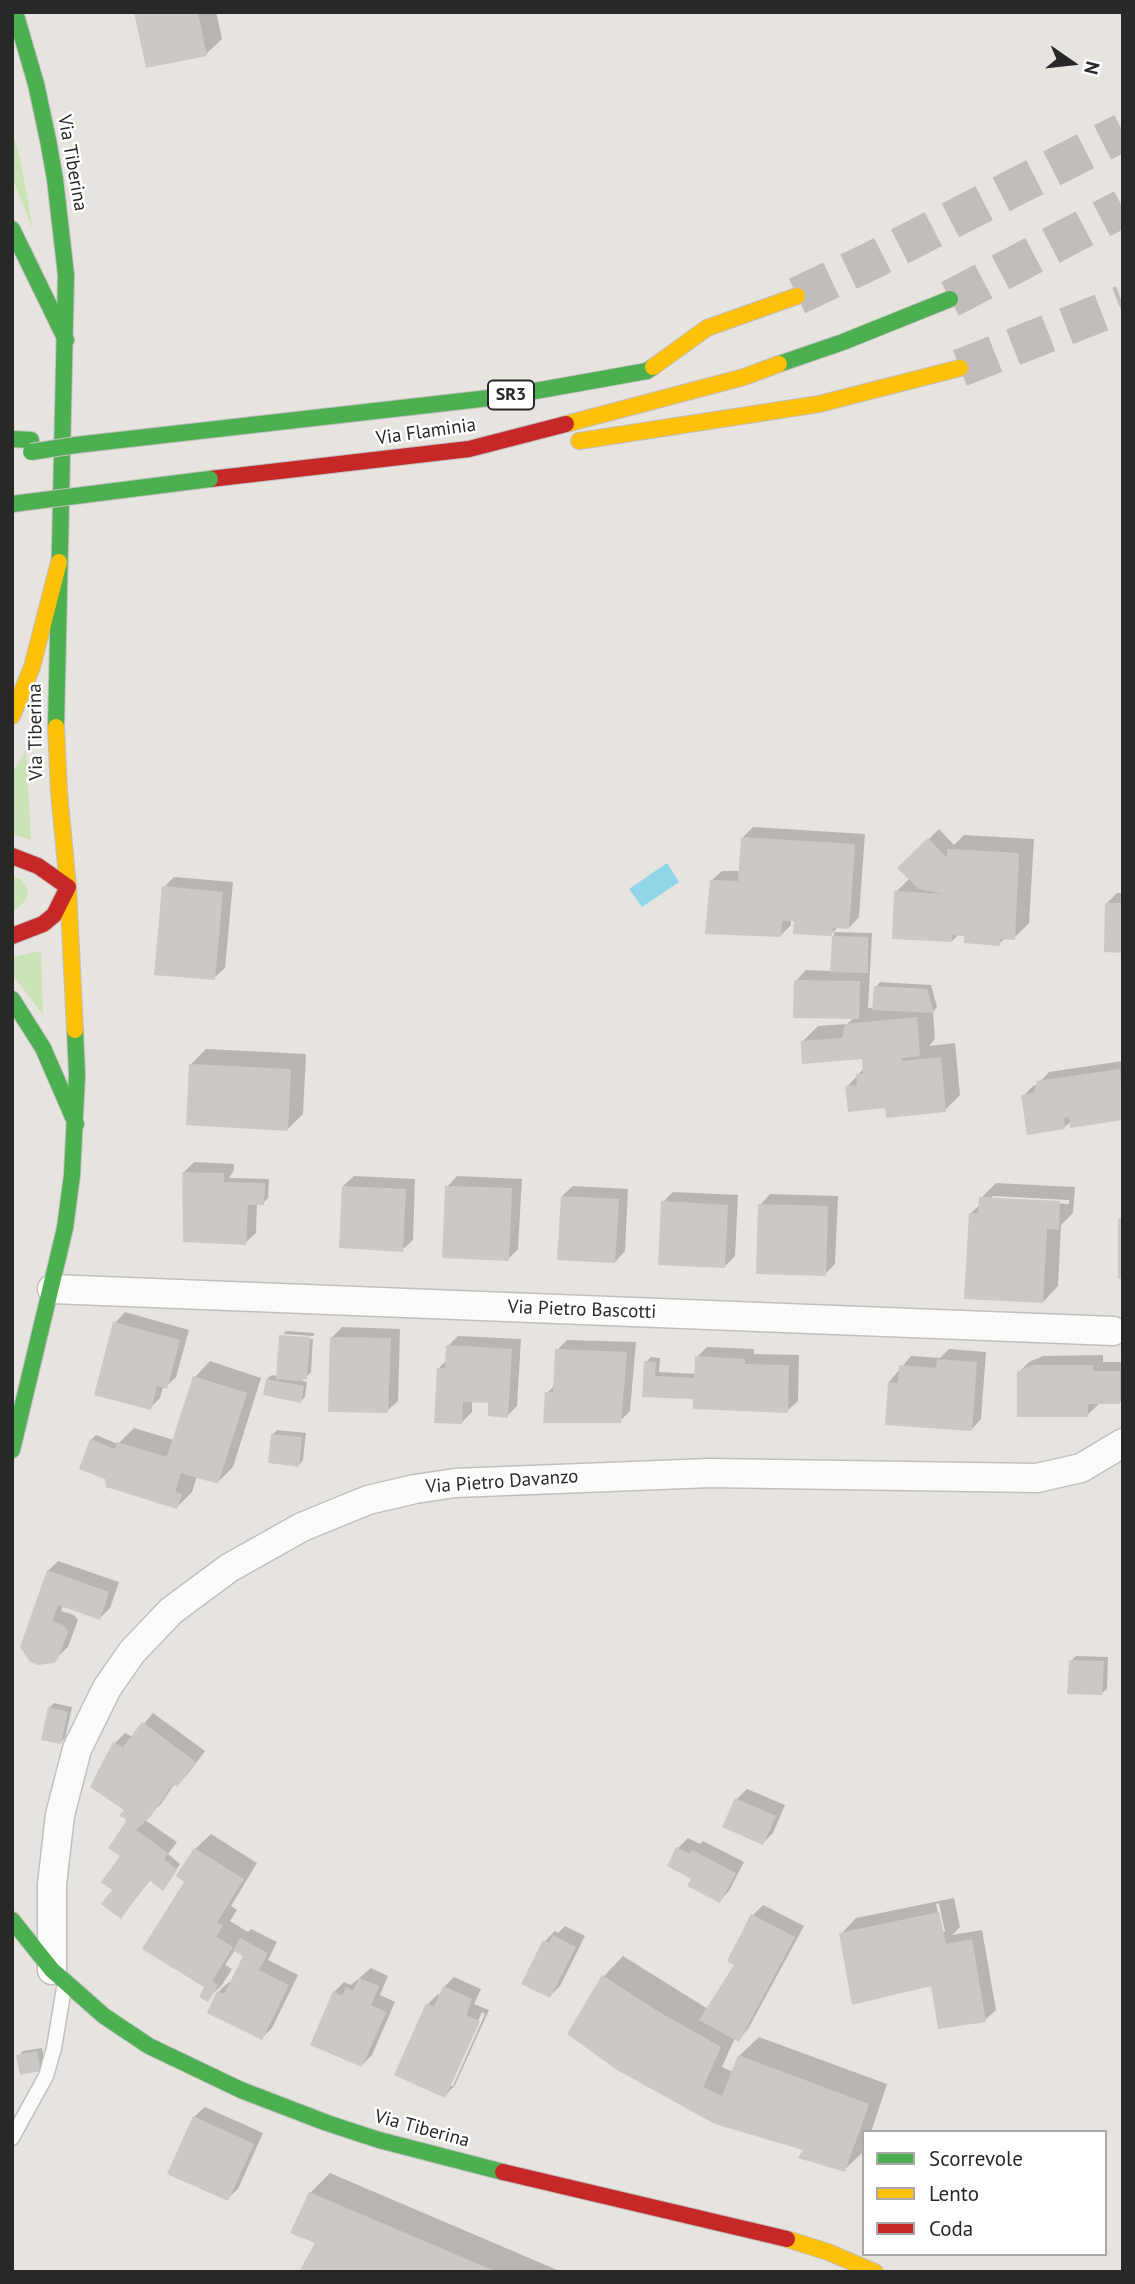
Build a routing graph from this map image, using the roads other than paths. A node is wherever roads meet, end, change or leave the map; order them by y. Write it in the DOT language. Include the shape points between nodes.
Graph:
graph roads {
  1 [pos="15,12"];
  2 [pos="12,229"];
  3 [pos="797,296"];
  4 [pos="950,299"];
  5 [pos="66,340"];
  6 [pos="960,368"];
  7 [pos="12,439"];
  8 [pos="31,446"];
  9 [pos="469,449"];
  10 [pos="12,455"];
  11 [pos="12,504"];
  12 [pos="59,562"];
  13 [pos="12,716"];
  14 [pos="12,856"];
  15 [pos="68,887"];
  16 [pos="12,936"];
  17 [pos="12,999"];
  18 [pos="76,1124"];
  19 [pos="52,1289"];
  20 [pos="1112,1331"];
  21 [pos="1123,1443"];
  22 [pos="12,1450"];
  23 [pos="12,1920"];
  24 [pos="59,1977"];
  25 [pos="12,2138"];
  26 [pos="875,2272"];
  1 -- 5 [label="main road, Via Tiberina" via="36,84 55,178 66,275"];
  2 -- 5 [label="main road"];
  3 -- 8 [label="main road, Via Flaminia / SR3, bridge" via="707,328 648,371 507,396 76,445"];
  4 -- 9 [label="main road, Via Flaminia / SR3" via="744,377"];
  5 -- 12 [label="main road, Via Tiberina"];
  6 -- 9 [label="main road" via="819,404 595,439"];
  7 -- 8 [label="main road"];
  8 -- 10 [label="main road"];
  9 -- 11 [label="main road, Via Flaminia / SR3, bridge"];
  12 -- 13 [label="main road" via="33,667"];
  12 -- 15 [label="main road, Via Tiberina" via="56,739"];
  14 -- 15 [label="main road" via="38,866"];
  15 -- 16 [label="main road" via="54,915"];
  15 -- 18 [label="main road, Via Tiberina"];
  17 -- 18 [label="main road" via="43,1048"];
  18 -- 19 [label="main road, Via Tiberina" via="69,1199"];
  19 -- 20 [label="street, Via Pietro Bascotti"];
  19 -- 22 [label="main road, Via Tiberina"];
  21 -- 24 [label="street, Via Pietro Davanzo" via="1081,1468 1037,1478 710,1473 455,1483 378,1497 302,1527 229,1568 171,1611 132,1653 101,1699 77,1749 60,1815 52,1884"];
  23 -- 24 [label="main road, Via Tiberina"];
  24 -- 25 [label="lane" via="60,2021 46,2076"];
  24 -- 26 [label="main road, Via Tiberina" via="130,2035 241,2090 327,2123 468,2164 772,2234"];
}
